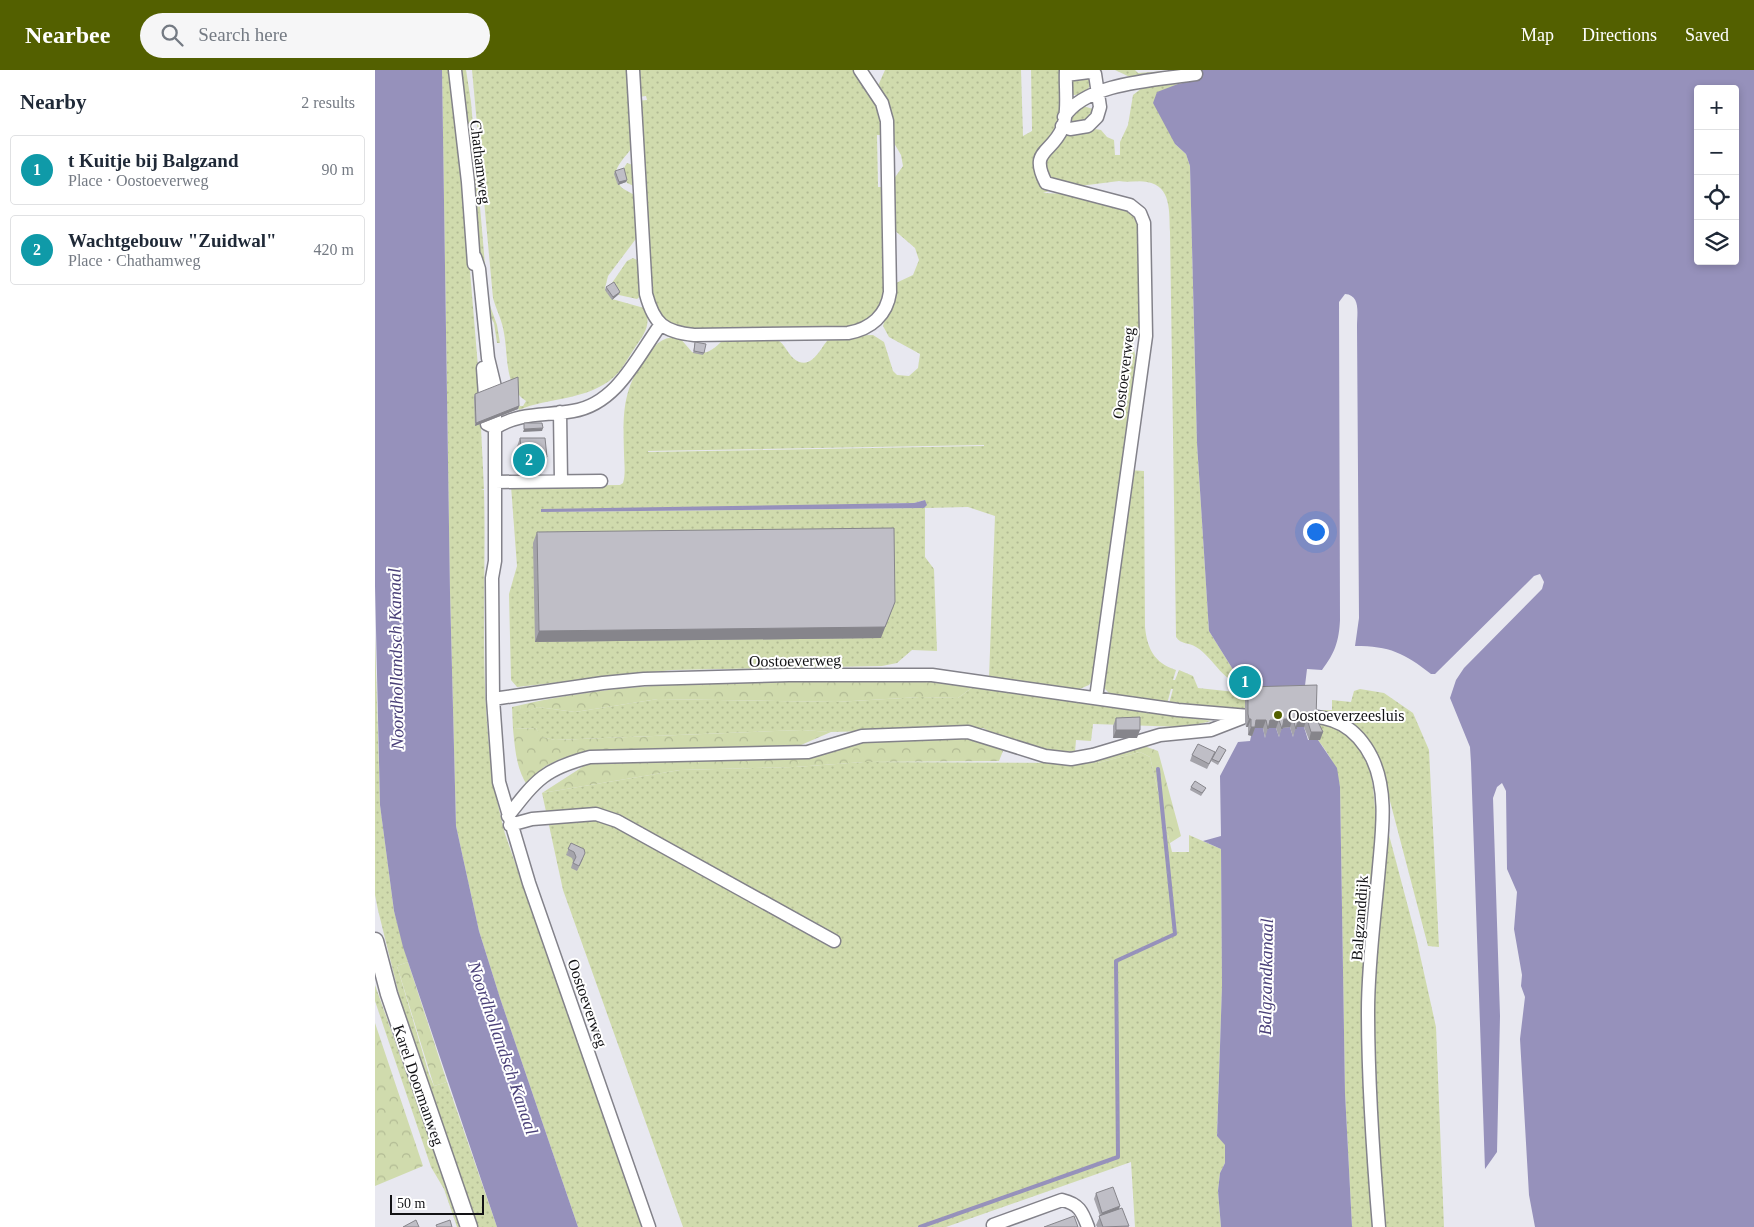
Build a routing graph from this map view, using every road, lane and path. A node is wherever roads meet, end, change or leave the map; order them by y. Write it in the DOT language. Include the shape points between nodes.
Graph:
graph roads {
  1 [pos="455,70"];
  2 [pos="633,70"];
  3 [pos="860,70"];
  4 [pos="1066,72"];
  5 [pos="1196,74"];
  6 [pos="1099,93"];
  7 [pos="1062,125"];
  8 [pos="475,257"];
  9 [pos="483,314"];
  10 [pos="661,324"];
  11 [pos="560,412"];
  12 [pos="506,421"];
  13 [pos="495,428"];
  14 [pos="561,481"];
  15 [pos="601,481"];
  16 [pos="495,482"];
  17 [pos="492,578"];
  18 [pos="1096,698"];
  19 [pos="493,699"];
  20 [pos="1271,716"];
  21 [pos="1288,716"];
  22 [pos="1245,717"];
  23 [pos="509,821"];
  24 [pos="375,941"];
  25 [pos="834,941"];
  26 [pos="992,1226"];
  27 [pos="469,1227"];
  28 [pos="649,1227"];
  29 [pos="1088,1227"];
  30 [pos="1379,1227"];
  1 -- 8 [label="street, Chathamweg"];
  2 -- 10 [label="street" via="645,288 650,307"];
  3 -- 10 [label="street" via="881,103 887,121 890,292 882,315 872,325 848,333 694,335 671,331"];
  4 -- 6 [label="street" via="1092,72"];
  4 -- 7 [label="street"];
  5 -- 6 [label="street" via="1118,86"];
  6 -- 7 [label="street" via="1069,108"];
  6 -- 7 [label="street" via="1100,110 1095,122 1070,129"];
  7 -- 18 [label="street, Oostoeverweg" via="1039,161 1039,170 1046,183 1130,205 1140,213 1145,224 1146,336"];
  8 -- 9 [label="street, Chathamweg"];
  8 -- 13 [label="street, Chathamweg" via="487,424"];
  9 -- 12 [label="street, Chathamweg" via="491,328 495,358 505,388"];
  9 -- 13 [label="street, Chathamweg" via="495,387"];
  10 -- 11 [label="street" via="614,390 583,409"];
  11 -- 12 [label="street"];
  11 -- 14 [label="street"];
  12 -- 13 [label="street"];
  13 -- 16 [label="street, Chathamweg"];
  14 -- 15 [label="street"];
  14 -- 16 [label="street"];
  16 -- 17 [label="street, Chathamweg"];
  17 -- 19 [label="street, Oostoeverweg"];
  18 -- 19 [label="street, Oostoeverweg" via="932,675 789,675 635,680"];
  18 -- 22 [label="street, Oostoeverweg"];
  19 -- 23 [label="street, Oostoeverweg" via="499,782"];
  20 -- 22 [label="street"];
  21 -- 30 [label="street, Balgzanddijk" via="1332,718 1346,727 1362,741 1380,781 1381,846 1368,1010"];
  22 -- 23 [label="street" via="1211,730 1160,735 1071,759 1045,756 967,732 862,736 808,752 590,757 545,773"];
  23 -- 25 [label="street" via="596,814 617,821"];
  23 -- 28 [label="street, Oostoeverweg"];
  24 -- 27 [label="main road, Karel Doormanweg" via="394,1012"];
  26 -- 29 [label="street" via="1062,1200 1074,1203 1082,1210"];
}
